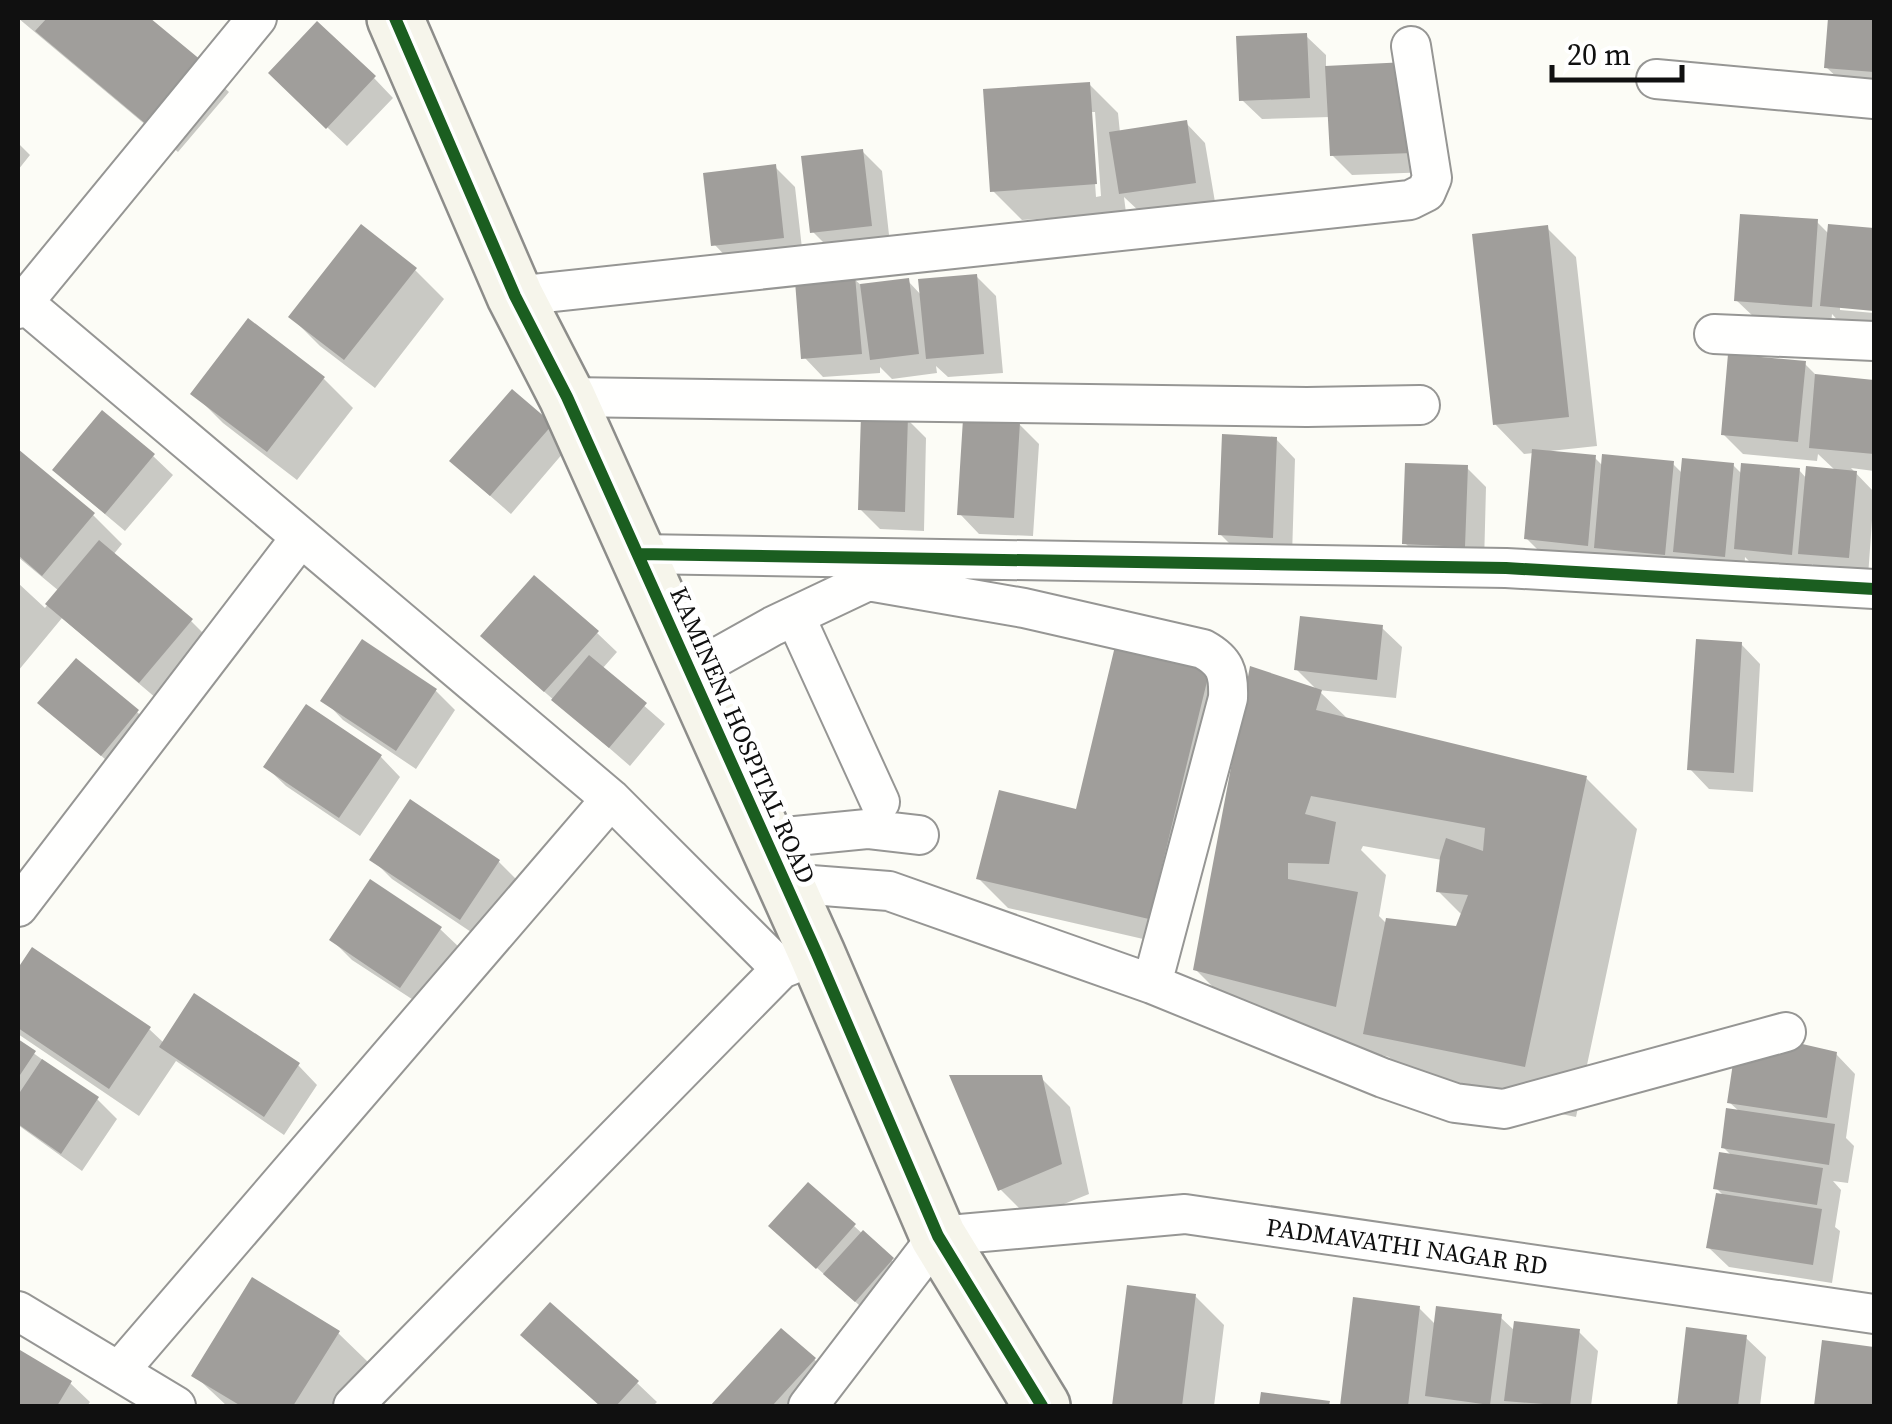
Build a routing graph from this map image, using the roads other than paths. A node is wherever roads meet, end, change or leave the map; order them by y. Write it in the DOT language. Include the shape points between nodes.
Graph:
graph roads {
  1 [pos="257,18"];
  2 [pos="395,18"];
  3 [pos="1411,46"];
  4 [pos="1656,79"];
  5 [pos="1874,99"];
  6 [pos="515,296"];
  7 [pos="19,303"];
  8 [pos="1714,334"];
  9 [pos="1874,342"];
  10 [pos="567,397"];
  11 [pos="1420,405"];
  12 [pos="301,537"];
  13 [pos="638,554"];
  14 [pos="1874,589"];
  15 [pos="795,616"];
  16 [pos="689,673"];
  17 [pos="611,799"];
  18 [pos="880,802"];
  19 [pos="920,835"];
  20 [pos="775,861"];
  21 [pos="18,907"];
  22 [pos="799,961"];
  23 [pos="1152,984"];
  24 [pos="1786,1032"];
  25 [pos="938,1236"];
  26 [pos="18,1311"];
  27 [pos="1874,1314"];
  28 [pos="120,1370"];
  29 [pos="176,1406"];
  30 [pos="353,1406"];
  31 [pos="808,1406"];
  32 [pos="1042,1406"];
  1 -- 7 [label="street"];
  2 -- 6 [label="street, KAMINENI HOSPITAL ROAD"];
  3 -- 6 [label="street" via="1432,178 1426,192 1410,200"];
  4 -- 5 [label="street"];
  6 -- 10 [label="street, KAMINENI HOSPITAL ROAD"];
  7 -- 12 [label="street"];
  8 -- 9 [label="street"];
  10 -- 11 [label="street"];
  10 -- 13 [label="street, KAMINENI HOSPITAL ROAD"];
  12 -- 17 [label="street"];
  12 -- 21 [label="street"];
  13 -- 14 [label="street" via="1506,568"];
  13 -- 16 [label="street, KAMINENI HOSPITAL ROAD"];
  15 -- 16 [label="street"];
  15 -- 18 [label="street"];
  15 -- 23 [label="street" via="868,581 1024,608 1202,648 1222,659 1228,698"];
  16 -- 20 [label="street, KAMINENI HOSPITAL ROAD"];
  17 -- 22 [label="street"];
  17 -- 28 [label="street"];
  19 -- 20 [label="street" via="867,829"];
  20 -- 22 [label="street, KAMINENI HOSPITAL ROAD"];
  20 -- 23 [label="street" via="889,892"];
  22 -- 25 [label="street, KAMINENI HOSPITAL ROAD"];
  22 -- 30 [label="street"];
  23 -- 24 [label="street" via="1415,1090 1504,1108"];
  25 -- 27 [label="street, PADMAVATHI NAGAR RD" via="1185,1214"];
  25 -- 31 [label="street"];
  25 -- 32 [label="street, KAMINENI HOSPITAL ROAD"];
  26 -- 28 [label="street"];
  28 -- 29 [label="street"];
}
